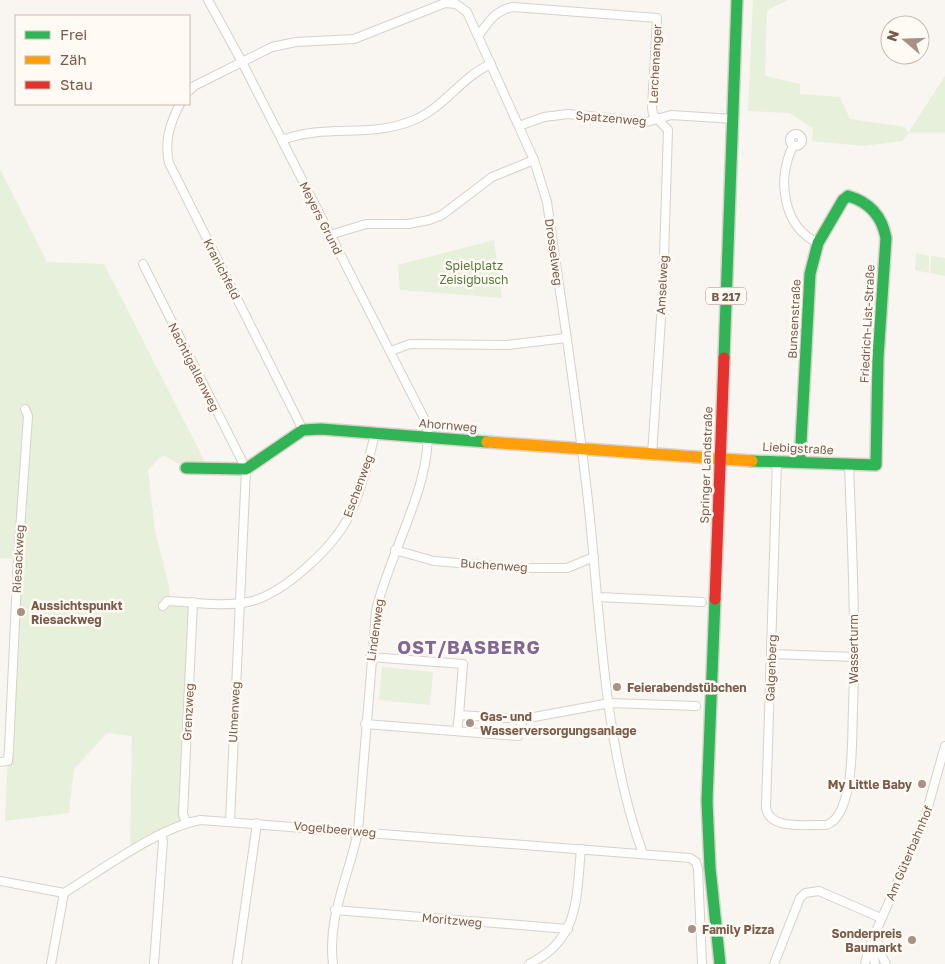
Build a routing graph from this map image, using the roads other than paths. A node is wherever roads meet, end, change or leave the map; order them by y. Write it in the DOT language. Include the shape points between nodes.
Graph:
graph roads {
  1 [pos="208,0"];
  2 [pos="737,0"];
  3 [pos="479,35"];
  4 [pos="242,62"];
  5 [pos="491,64"];
  6 [pos="190,87"];
  7 [pos="180,105"];
  8 [pos="658,119"];
  9 [pos="734,119"];
  10 [pos="519,126"];
  11 [pos="282,140"];
  12 [pos="793,146"];
  13 [pos="534,160"];
  14 [pos="855,198"];
  15 [pos="330,235"];
  16 [pos="818,243"];
  17 [pos="143,264"];
  18 [pos="566,338"];
  19 [pos="390,351"];
  20 [pos="25,409"];
  21 [pos="303,430"];
  22 [pos="375,433"];
  23 [pos="429,437"];
  24 [pos="580,450"];
  25 [pos="652,455"];
  26 [pos="720,458"];
  27 [pos="777,460"];
  28 [pos="800,461"];
  29 [pos="849,464"];
  30 [pos="876,465"];
  31 [pos="186,468"];
  32 [pos="246,469"];
  33 [pos="395,550"];
  34 [pos="594,557"];
  35 [pos="598,597"];
  36 [pos="193,602"];
  37 [pos="702,602"];
  38 [pos="239,603"];
  39 [pos="163,606"];
  40 [pos="772,654"];
  41 [pos="370,657"];
  42 [pos="854,657"];
  43 [pos="610,703"];
  44 [pos="696,706"];
  45 [pos="459,714"];
  46 [pos="523,719"];
  47 [pos="365,724"];
  48 [pos="457,731"];
  49 [pos="945,746"];
  50 [pos="0,762"];
  51 [pos="230,821"];
  52 [pos="186,822"];
  53 [pos="258,823"];
  54 [pos="826,825"];
  55 [pos="358,831"];
  56 [pos="160,835"];
  57 [pos="581,849"];
  58 [pos="643,854"];
  59 [pos="0,881"];
  60 [pos="64,893"];
  61 [pos="335,910"];
  62 [pos="881,918"];
  63 [pos="876,929"];
  64 [pos="568,930"];
  65 [pos="717,930"];
  66 [pos="871,943"];
  67 [pos="51,964"];
  68 [pos="154,964"];
  69 [pos="237,964"];
  70 [pos="333,964"];
  71 [pos="529,964"];
  72 [pos="702,964"];
  73 [pos="712,964"];
  74 [pos="720,964"];
  75 [pos="774,964"];
  76 [pos="866,964"];
  77 [pos="875,964"];
  78 [pos="886,964"];
  1 -- 4 [label="street, Meyers Grund"];
  2 -- 9 [label="street, Springer Landstraße / B 217"];
  3 -- 4 [label="street, Drosselweg" via="462,7 445,3 354,39 296,42 272,47"];
  3 -- 5 [label="street, Drosselweg"];
  3 -- 8 [label="street, Lerchenanger" via="494,14 514,7 657,18 652,108"];
  4 -- 6 [label="street"];
  4 -- 11 [label="street, Meyers Grund"];
  5 -- 10 [label="street, Drosselweg"];
  5 -- 11 [label="street" via="476,71 441,105 414,120 366,132 321,130"];
  7 -- 21 [label="street, Kranichfeld" via="170,124 167,152 170,163"];
  8 -- 9 [label="street, Spatzenweg" via="670,115"];
  8 -- 10 [label="street, Spatzenweg" via="647,122 568,114 544,117"];
  8 -- 25 [label="street, Amselweg" via="668,130 663,288"];
  9 -- 26 [label="street, Springer Landstraße / B 217"];
  10 -- 13 [label="street, Drosselweg"];
  11 -- 15 [label="street, Meyers Grund"];
  12 -- 16 [label="street" via="787,159 785,192 788,210 806,238"];
  13 -- 15 [label="street" via="492,177 442,215 429,220 408,224 366,224"];
  13 -- 18 [label="street, Drosselweg" via="547,202"];
  14 -- 16 [label="street, Bunsenstraße" via="848,196 842,200"];
  14 -- 30 [label="street, Friedrich-List-Straße" via="879,215 884,234"];
  15 -- 19 [label="street, Meyers Grund"];
  16 -- 28 [label="street, Bunsenstraße" via="810,274"];
  17 -- 32 [label="street, Nachtigallenweg"];
  18 -- 19 [label="street" via="506,345 410,344"];
  18 -- 24 [label="street, Drosselweg"];
  19 -- 23 [label="street, Meyers Grund" via="427,424"];
  20 -- 50 [label="street, Riesackweg" via="28,416 9,749 8,761"];
  21 -- 22 [label="street, Ahornweg"];
  21 -- 32 [label="street"];
  22 -- 23 [label="street, Ahornweg"];
  22 -- 38 [label="street, Eschenweg" via="364,475 341,529 310,564 289,581 250,602"];
  23 -- 24 [label="street, Ahornweg"];
  23 -- 33 [label="street, Lindenweg" via="417,492"];
  24 -- 25 [label="street, Ahornweg"];
  24 -- 34 [label="street, Drosselweg"];
  25 -- 26 [label="street, Ahornweg"];
  26 -- 27 [label="street, Liebigstraße"];
  26 -- 65 [label="street, Springer Landstraße / B 217" via="707,802"];
  27 -- 28 [label="street, Liebigstraße"];
  27 -- 40 [label="street, Galgenberg"];
  28 -- 29 [label="street, Liebigstraße"];
  29 -- 30 [label="street, Liebigstraße"];
  29 -- 42 [label="street, Wasserturm"];
  31 -- 32 [label="street"];
  32 -- 38 [label="street, Ulmenweg"];
  33 -- 34 [label="street, Buchenweg" via="434,561 519,568 567,568"];
  33 -- 41 [label="street, Lindenweg" via="376,611"];
  34 -- 35 [label="street, Drosselweg"];
  35 -- 37 [label="street"];
  35 -- 43 [label="street, Drosselweg"];
  36 -- 38 [label="street"];
  36 -- 39 [label="street" via="167,601"];
  36 -- 52 [label="street, Grenzweg" via="183,814"];
  38 -- 51 [label="street, Ulmenweg"];
  40 -- 42 [label="street"];
  40 -- 54 [label="street, Galgenberg" via="767,812 780,823"];
  41 -- 45 [label="street" via="462,664"];
  41 -- 47 [label="street, Lindenweg"];
  42 -- 54 [label="street, Wasserturm" via="848,790 837,819"];
  43 -- 44 [label="street"];
  43 -- 46 [label="street"];
  43 -- 58 [label="street, Drosselweg" via="621,782"];
  45 -- 46 [label="street"];
  45 -- 48 [label="street"];
  46 -- 48 [label="street" via="518,736"];
  47 -- 48 [label="street"];
  47 -- 55 [label="street, Lindenweg"];
  49 -- 62 [label="street, Am Güterbahnhof" via="924,821"];
  51 -- 52 [label="street, Vogelbeerweg"];
  51 -- 53 [label="street, Vogelbeerweg"];
  52 -- 56 [label="street, Vogelbeerweg"];
  53 -- 55 [label="street, Vogelbeerweg"];
  53 -- 69 [label="street"];
  55 -- 57 [label="street, Vogelbeerweg"];
  55 -- 61 [label="street, Lindenweg" via="352,861"];
  56 -- 60 [label="street, Vogelbeerweg"];
  56 -- 68 [label="street" via="163,841"];
  57 -- 58 [label="street, Vogelbeerweg"];
  57 -- 64 [label="street" via="574,914"];
  58 -- 72 [label="street, Vogelbeerweg" via="690,858 696,862"];
  59 -- 60 [label="street"];
  60 -- 67 [label="street"];
  61 -- 64 [label="street, Moritzweg"];
  61 -- 70 [label="street, Lindenweg"];
  62 -- 63 [label="street, Am Güterbahnhof"];
  62 -- 75 [label="street" via="819,891 805,893 800,898"];
  63 -- 66 [label="street, Am Güterbahnhof"];
  63 -- 78 [label="street" via="879,951"];
  64 -- 71 [label="street" via="549,952"];
  65 -- 73 [label="street, Springer Landstraße / B 217"];
  65 -- 74 [label="street, Springer Landstraße / B 217"];
  66 -- 76 [label="street, Am Güterbahnhof"];
  66 -- 77 [label="street"];
}
